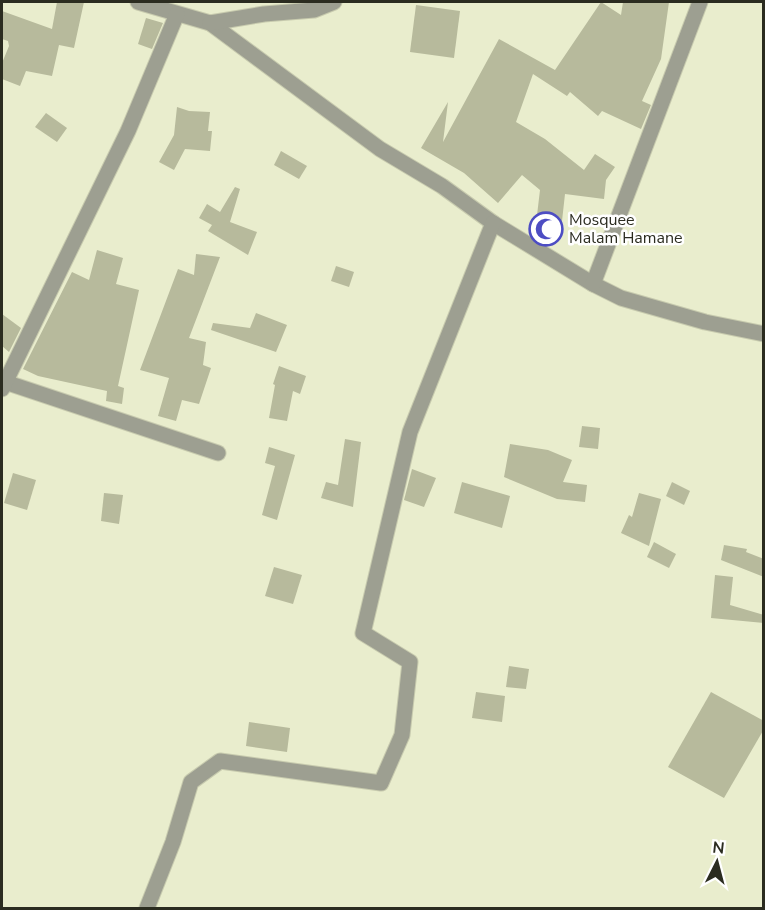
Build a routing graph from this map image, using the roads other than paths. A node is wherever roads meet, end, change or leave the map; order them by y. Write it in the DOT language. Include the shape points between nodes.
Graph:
graph roads {
  1 [pos="138,2"];
  2 [pos="334,2"];
  3 [pos="700,2"];
  4 [pos="177,14"];
  5 [pos="210,23"];
  6 [pos="493,223"];
  7 [pos="593,284"];
  8 [pos="764,334"];
  9 [pos="2,384"];
  10 [pos="218,453"];
  11 [pos="147,909"];
  1 -- 4 [label="street"];
  2 -- 5 [label="street" via="314,10"];
  3 -- 7 [label="street"];
  4 -- 5 [label="street"];
  4 -- 9 [label="street" via="128,131"];
  5 -- 6 [label="street" via="380,149 442,186"];
  6 -- 7 [label="street"];
  6 -- 11 [label="street" via="410,432 363,633 410,662 402,735 381,783 220,762 191,782"];
  7 -- 8 [label="street" via="621,298"];
  9 -- 10 [label="street"];
}
